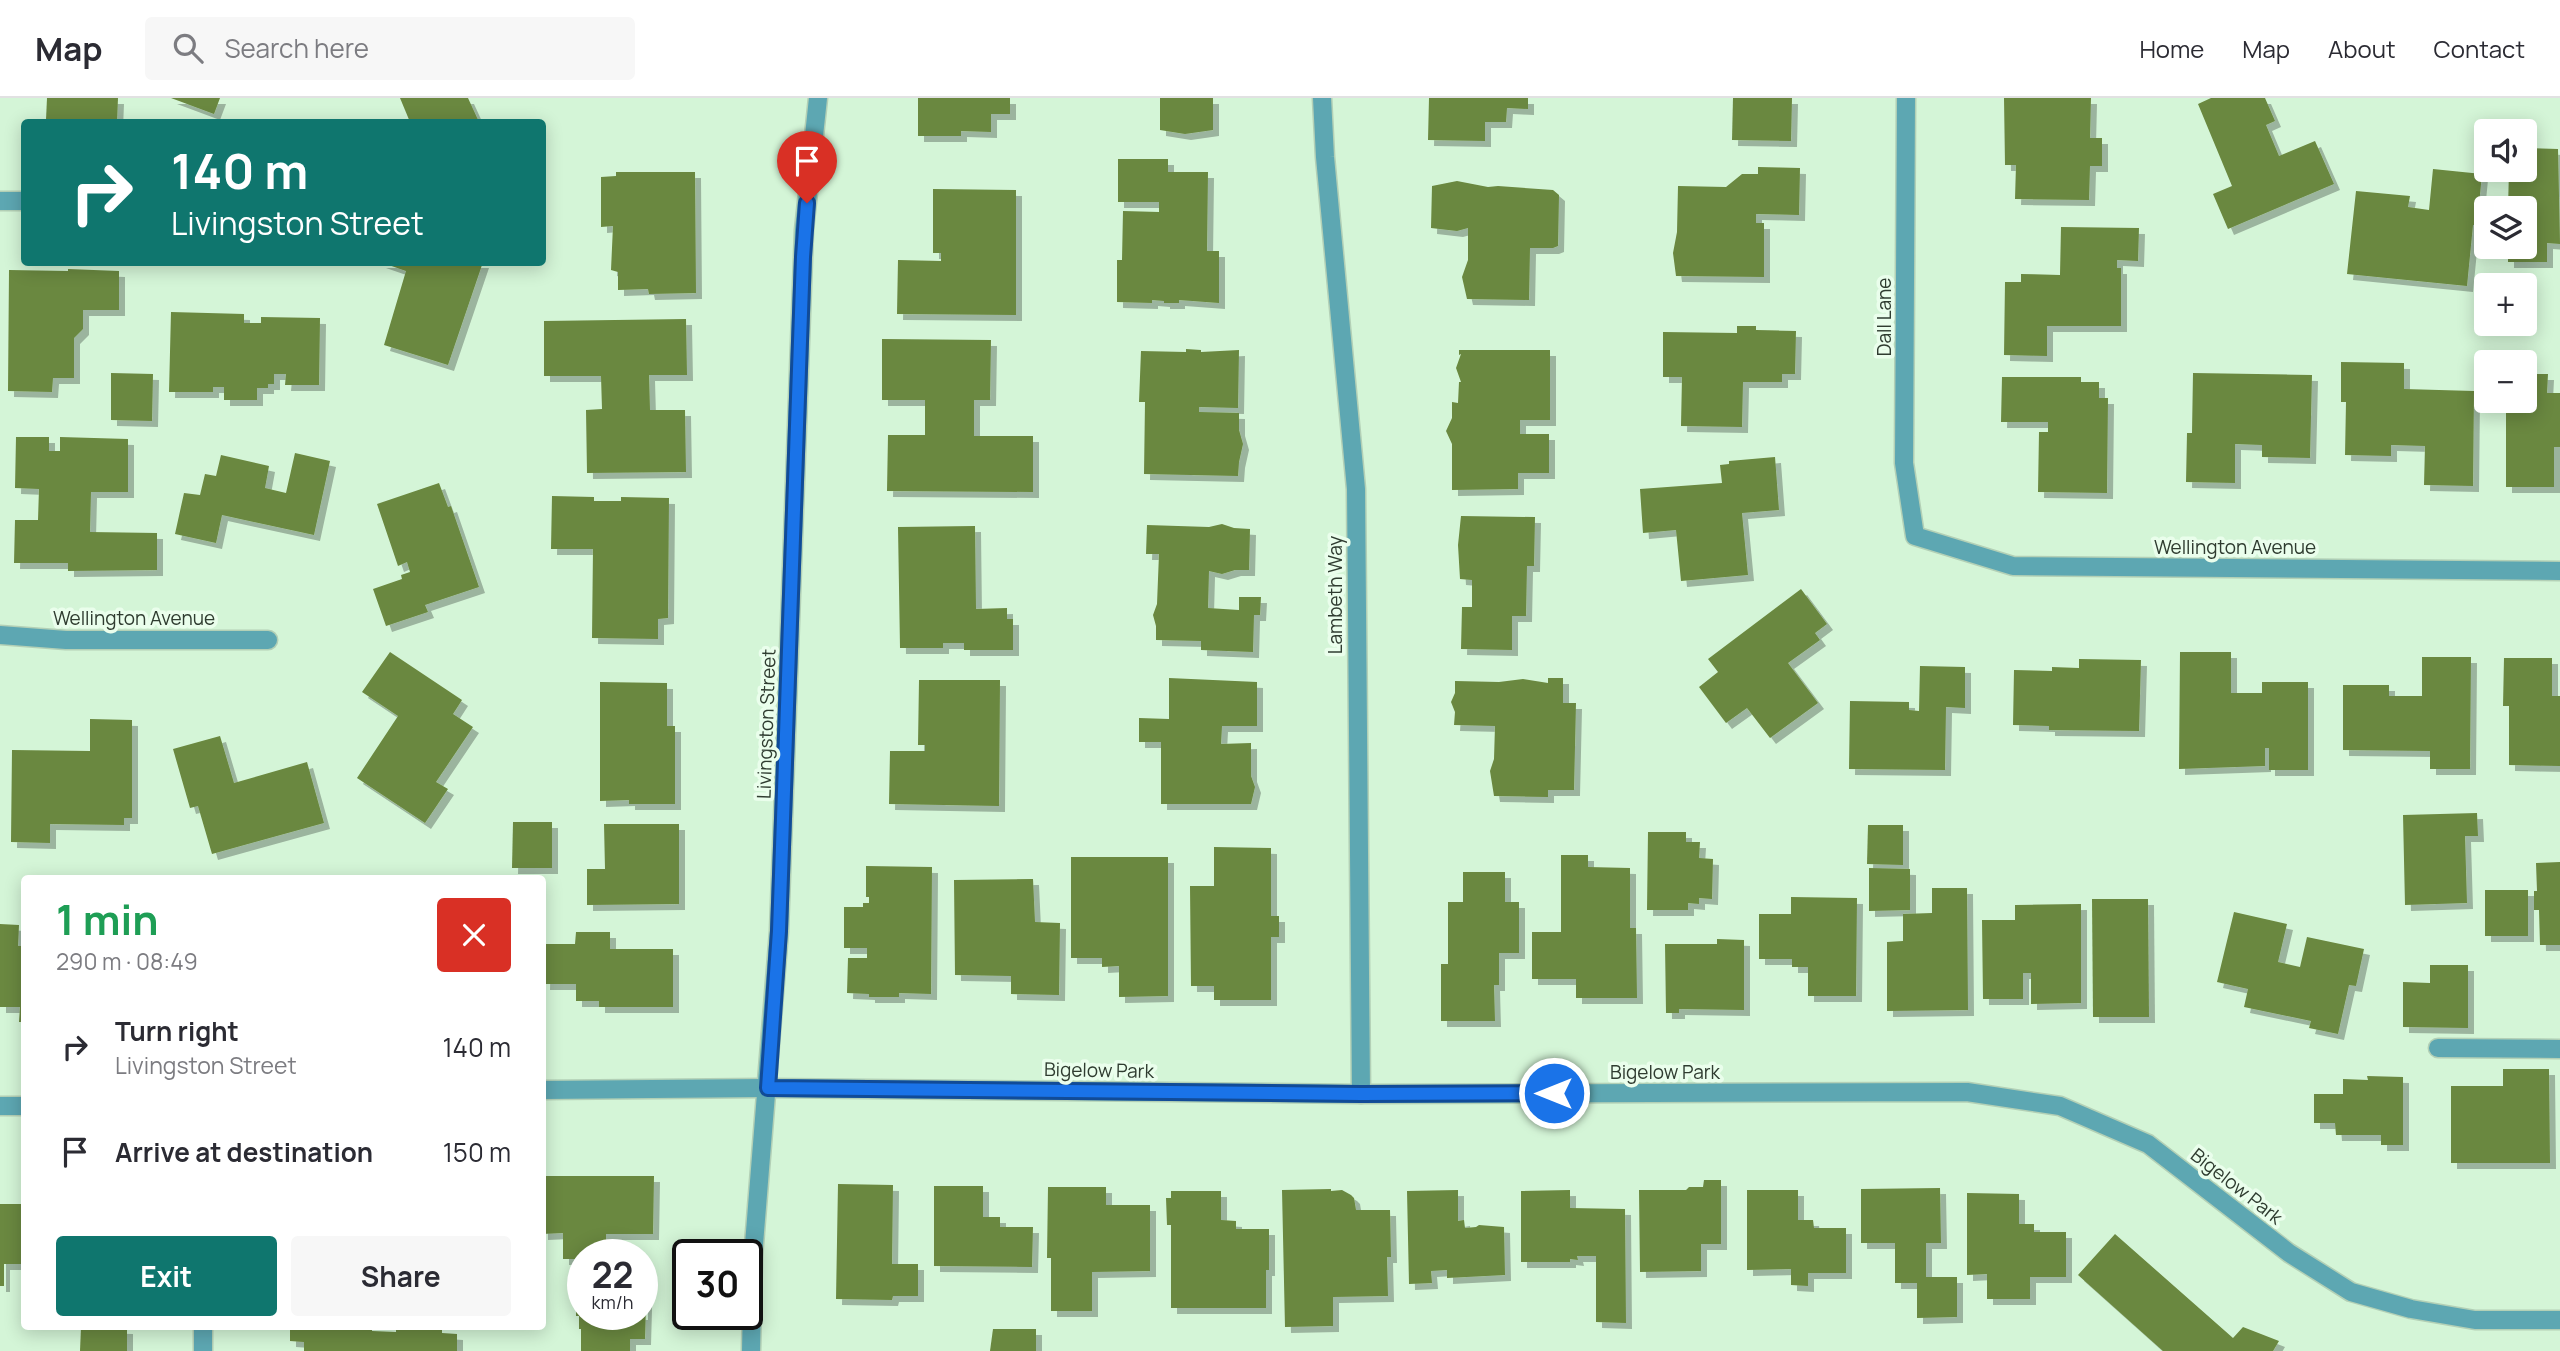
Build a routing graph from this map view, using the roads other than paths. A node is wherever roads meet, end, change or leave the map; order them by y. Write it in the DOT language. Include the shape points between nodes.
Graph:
graph roads {
  1 [pos="818,98"];
  2 [pos="1322,98"];
  3 [pos="1906,98"];
  4 [pos="0,201"];
  5 [pos="21,201"];
  6 [pos="1915,536"];
  7 [pos="2560,571"];
  8 [pos="0,635"];
  9 [pos="268,640"];
  10 [pos="2438,1048"];
  11 [pos="2560,1049"];
  12 [pos="768,1088"];
  13 [pos="546,1090"];
  14 [pos="1361,1094"];
  15 [pos="0,1106"];
  16 [pos="21,1106"];
  17 [pos="2560,1320"];
  18 [pos="203,1330"];
  19 [pos="203,1351"];
  20 [pos="751,1351"];
  1 -- 12 [label="street, Livingston Street" via="804,230 779,931"];
  2 -- 14 [label="street, Lambeth Way" via="1356,489"];
  3 -- 6 [label="street, Dall Lane" via="1904,463"];
  4 -- 5 [label="street"];
  6 -- 7 [label="street, Wellington Avenue" via="2013,566"];
  8 -- 9 [label="street, Wellington Avenue" via="66,640"];
  10 -- 11 [label="street"];
  12 -- 13 [label="street, Bigelow Park"];
  12 -- 14 [label="street, Bigelow Park"];
  12 -- 20 [label="street, Livingston Street" via="753,1257"];
  14 -- 17 [label="street, Bigelow Park" via="1967,1091 2060,1106 2148,1144 2289,1253 2351,1292 2475,1320"];
  15 -- 16 [label="street"];
  18 -- 19 [label="street"];
}
